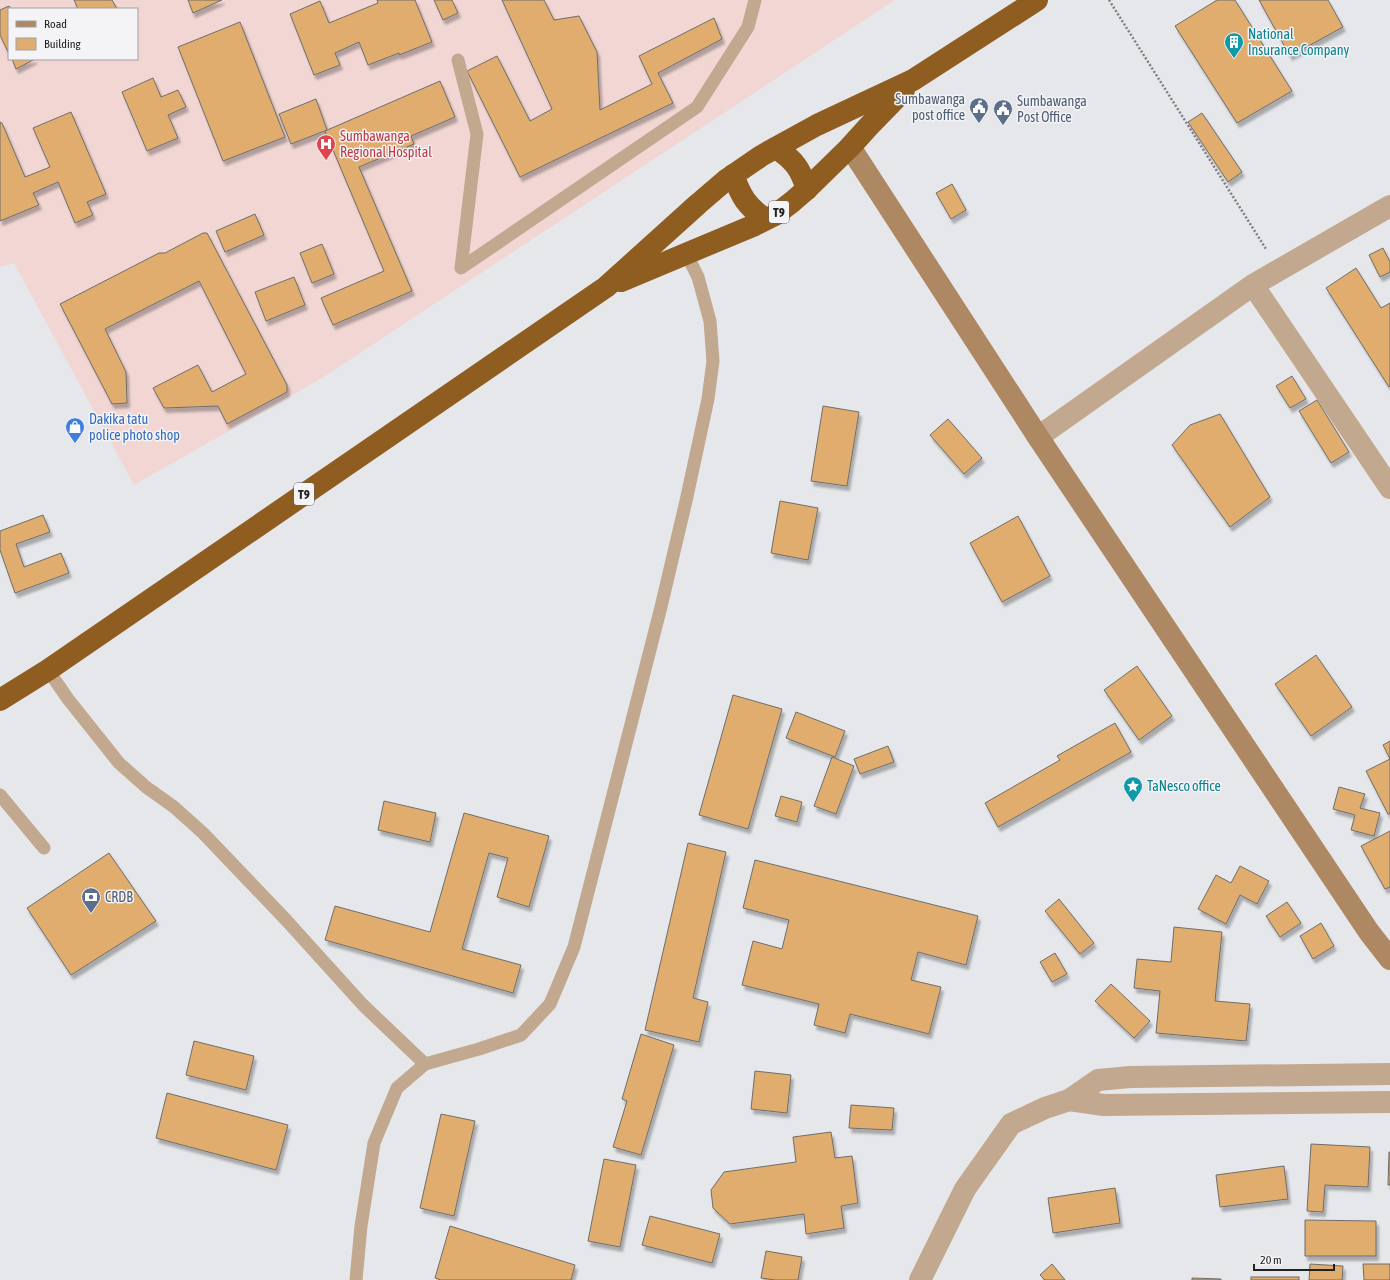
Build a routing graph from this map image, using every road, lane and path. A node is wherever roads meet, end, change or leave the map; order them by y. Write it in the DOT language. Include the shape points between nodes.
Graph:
graph roads {
  1 [pos="755,0"];
  2 [pos="1109,0"];
  3 [pos="1035,1"];
  4 [pos="458,60"];
  5 [pos="913,80"];
  6 [pos="850,147"];
  7 [pos="776,148"];
  8 [pos="734,175"];
  9 [pos="807,189"];
  10 [pos="1390,206"];
  11 [pos="765,219"];
  12 [pos="686,254"];
  13 [pos="1279,270"];
  14 [pos="1253,285"];
  15 [pos="606,287"];
  16 [pos="1038,438"];
  17 [pos="1390,488"];
  18 [pos="48,670"];
  19 [pos="0,700"];
  20 [pos="0,795"];
  21 [pos="44,848"];
  22 [pos="1390,959"];
  23 [pos="425,1064"];
  24 [pos="1390,1074"];
  25 [pos="1069,1100"];
  26 [pos="1390,1102"];
  27 [pos="356,1280"];
  28 [pos="920,1280"];
  1 -- 4 [label="lane" via="748,27 697,107 461,268 476,134"];
  2 -- 13 [label="path"];
  3 -- 5 [label="highway, T9"];
  5 -- 6 [label="highway, T9"];
  5 -- 7 [label="highway, T9"];
  6 -- 9 [label="highway, T9"];
  6 -- 16 [label="street"];
  7 -- 8 [label="highway, T9"];
  7 -- 9 [label="highway" via="796,164"];
  8 -- 11 [label="highway" via="743,199"];
  8 -- 15 [label="highway, T9"];
  9 -- 11 [label="highway, T9" via="781,211"];
  10 -- 13 [label="street"];
  11 -- 12 [label="highway, T9"];
  12 -- 15 [label="highway, T9"];
  12 -- 23 [label="lane" via="698,277 710,321 713,361 708,399 661,607 574,947 550,1004 521,1035"];
  13 -- 14 [label="street"];
  14 -- 16 [label="street"];
  14 -- 17 [label="street"];
  15 -- 18 [label="highway, T9"];
  16 -- 22 [label="street" via="1369,932"];
  18 -- 19 [label="highway, T9"];
  18 -- 23 [label="lane" via="119,763 203,833 363,1005"];
  20 -- 21 [label="lane"];
  23 -- 27 [label="lane" via="398,1088 374,1143 361,1226"];
  24 -- 25 [label="street" via="1130,1077 1098,1080"];
  25 -- 26 [label="street" via="1104,1105"];
  25 -- 28 [label="street" via="1011,1124 965,1189"];
}
